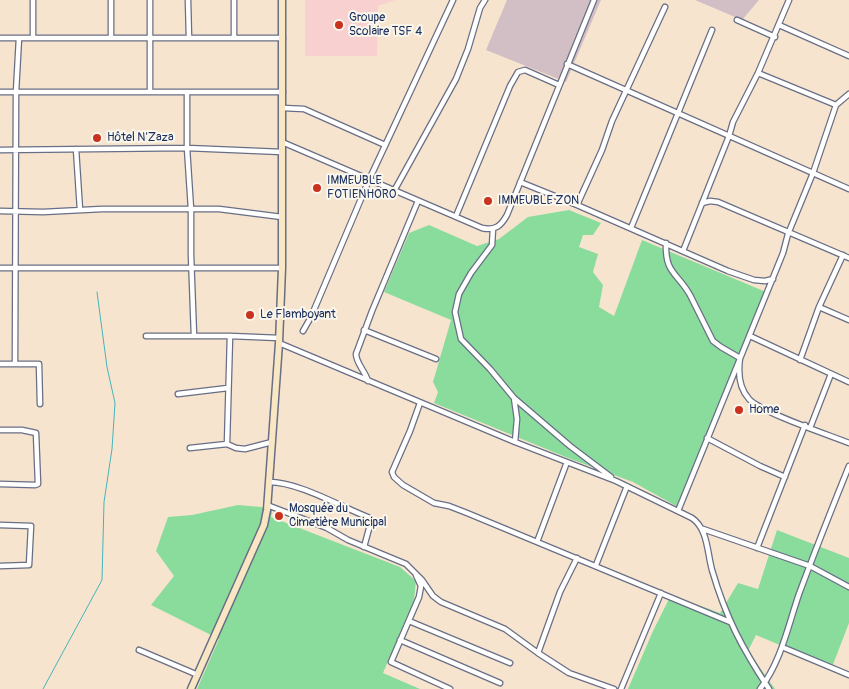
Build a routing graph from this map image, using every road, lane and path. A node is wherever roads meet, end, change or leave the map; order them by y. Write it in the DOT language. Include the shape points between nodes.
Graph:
graph roads {
  1 [pos="33,0"];
  2 [pos="110,0"];
  3 [pos="150,0"];
  4 [pos="188,0"];
  5 [pos="234,0"];
  6 [pos="282,0"];
  7 [pos="453,0"];
  8 [pos="485,0"];
  9 [pos="594,0"];
  10 [pos="789,0"];
  11 [pos="665,7"];
  12 [pos="737,20"];
  13 [pos="779,26"];
  14 [pos="712,30"];
  15 [pos="775,37"];
  16 [pos="0,38"];
  17 [pos="19,38"];
  18 [pos="33,38"];
  19 [pos="111,38"];
  20 [pos="150,38"];
  21 [pos="189,38"];
  22 [pos="234,38"];
  23 [pos="282,38"];
  24 [pos="849,56"];
  25 [pos="567,64"];
  26 [pos="758,73"];
  27 [pos="559,85"];
  28 [pos="627,90"];
  29 [pos="0,92"];
  30 [pos="16,92"];
  31 [pos="150,92"];
  32 [pos="187,92"];
  33 [pos="282,92"];
  34 [pos="849,94"];
  35 [pos="836,105"];
  36 [pos="282,108"];
  37 [pos="678,114"];
  38 [pos="729,136"];
  39 [pos="282,142"];
  40 [pos="385,145"];
  41 [pos="187,148"];
  42 [pos="76,149"];
  43 [pos="0,150"];
  44 [pos="16,150"];
  45 [pos="282,152"];
  46 [pos="813,172"];
  47 [pos="368,180"];
  48 [pos="520,182"];
  49 [pos="849,189"];
  50 [pos="394,191"];
  51 [pos="418,201"];
  52 [pos="702,203"];
  53 [pos="577,205"];
  54 [pos="191,209"];
  55 [pos="80,210"];
  56 [pos="0,212"];
  57 [pos="16,212"];
  58 [pos="456,216"];
  59 [pos="282,217"];
  60 [pos="631,228"];
  61 [pos="493,229"];
  62 [pos="788,234"];
  63 [pos="666,243"];
  64 [pos="683,251"];
  65 [pos="843,255"];
  66 [pos="849,258"];
  67 [pos="0,268"];
  68 [pos="16,268"];
  69 [pos="192,268"];
  70 [pos="282,268"];
  71 [pos="773,279"];
  72 [pos="819,307"];
  73 [pos="849,320"];
  74 [pos="364,330"];
  75 [pos="303,331"];
  76 [pos="146,336"];
  77 [pos="194,336"];
  78 [pos="230,336"];
  79 [pos="750,336"];
  80 [pos="279,340"];
  81 [pos="740,358"];
  82 [pos="436,359"];
  83 [pos="800,360"];
  84 [pos="0,364"];
  85 [pos="16,364"];
  86 [pos="831,374"];
  87 [pos="368,381"];
  88 [pos="849,382"];
  89 [pos="228,388"];
  90 [pos="178,394"];
  91 [pos="514,398"];
  92 [pos="420,403"];
  93 [pos="40,404"];
  94 [pos="805,425"];
  95 [pos="810,428"];
  96 [pos="0,430"];
  97 [pos="707,438"];
  98 [pos="272,442"];
  99 [pos="515,442"];
  100 [pos="849,443"];
  101 [pos="227,444"];
  102 [pos="190,448"];
  103 [pos="567,462"];
  104 [pos="849,466"];
  105 [pos="784,477"];
  106 [pos="616,481"];
  107 [pos="269,482"];
  108 [pos="0,484"];
  109 [pos="627,486"];
  110 [pos="268,505"];
  111 [pos="678,511"];
  112 [pos="0,525"];
  113 [pos="703,529"];
  114 [pos="537,542"];
  115 [pos="364,547"];
  116 [pos="757,548"];
  117 [pos="577,558"];
  118 [pos="596,565"];
  119 [pos="0,566"];
  120 [pos="810,566"];
  121 [pos="416,573"];
  122 [pos="849,587"];
  123 [pos="661,593"];
  124 [pos="410,620"];
  125 [pos="730,622"];
  126 [pos="400,640"];
  127 [pos="782,648"];
  128 [pos="139,650"];
  129 [pos="538,653"];
  130 [pos="510,663"];
  131 [pos="198,675"];
  132 [pos="849,675"];
  133 [pos="500,683"];
  134 [pos="765,683"];
  135 [pos="191,689"];
  136 [pos="450,689"];
  137 [pos="614,689"];
  138 [pos="622,689"];
  139 [pos="760,689"];
  140 [pos="769,689"];
  1 -- 18 [label="street"];
  2 -- 19 [label="street"];
  3 -- 20 [label="street"];
  4 -- 21 [label="street"];
  5 -- 22 [label="street"];
  6 -- 23 [label="street"];
  7 -- 40 [label="street"];
  8 -- 50 [label="street" via="456,79"];
  9 -- 25 [label="street"];
  10 -- 13 [label="street"];
  11 -- 28 [label="street"];
  12 -- 15 [label="street"];
  13 -- 15 [label="street"];
  13 -- 24 [label="street"];
  14 -- 37 [label="street"];
  15 -- 26 [label="street"];
  16 -- 17 [label="street"];
  17 -- 18 [label="street"];
  17 -- 30 [label="street"];
  18 -- 19 [label="street"];
  19 -- 20 [label="street"];
  20 -- 21 [label="street"];
  20 -- 31 [label="street"];
  21 -- 22 [label="street"];
  22 -- 23 [label="street"];
  23 -- 33 [label="street"];
  25 -- 27 [label="street"];
  25 -- 28 [label="street"];
  26 -- 35 [label="street"];
  26 -- 38 [label="street"];
  27 -- 48 [label="street"];
  27 -- 58 [label="street" via="525,70 518,72 506,93"];
  28 -- 37 [label="street"];
  28 -- 53 [label="street"];
  29 -- 30 [label="street"];
  30 -- 31 [label="street"];
  30 -- 44 [label="street"];
  31 -- 32 [label="street"];
  32 -- 33 [label="street"];
  32 -- 41 [label="street"];
  33 -- 36 [label="street"];
  34 -- 35 [label="street"];
  35 -- 46 [label="street"];
  36 -- 39 [label="street"];
  36 -- 40 [label="street" via="304,109"];
  37 -- 38 [label="street"];
  37 -- 60 [label="street"];
  38 -- 46 [label="street"];
  38 -- 52 [label="street"];
  39 -- 45 [label="street"];
  39 -- 47 [label="street"];
  40 -- 47 [label="street"];
  41 -- 42 [label="street"];
  41 -- 45 [label="street"];
  41 -- 54 [label="street"];
  42 -- 44 [label="street"];
  42 -- 55 [label="street"];
  43 -- 44 [label="street"];
  44 -- 57 [label="street"];
  45 -- 59 [label="street"];
  46 -- 49 [label="street"];
  46 -- 62 [label="street"];
  47 -- 50 [label="street"];
  47 -- 75 [label="street"];
  48 -- 53 [label="street"];
  48 -- 61 [label="street" via="503,222"];
  50 -- 51 [label="street"];
  51 -- 58 [label="street"];
  51 -- 74 [label="street"];
  52 -- 62 [label="street" via="718,202"];
  52 -- 64 [label="street"];
  53 -- 60 [label="street"];
  54 -- 55 [label="street"];
  54 -- 59 [label="street"];
  54 -- 69 [label="street"];
  55 -- 57 [label="street"];
  56 -- 57 [label="street"];
  57 -- 68 [label="street"];
  58 -- 61 [label="street" via="482,228"];
  59 -- 70 [label="street"];
  60 -- 63 [label="street"];
  61 -- 91 [label="street" via="492,245 459,294 456,324 461,339"];
  62 -- 65 [label="street"];
  62 -- 71 [label="street"];
  63 -- 64 [label="street"];
  63 -- 81 [label="street" via="667,265 686,287 709,334 721,348"];
  64 -- 71 [label="street" via="754,280"];
  65 -- 66 [label="street"];
  65 -- 72 [label="street"];
  67 -- 68 [label="street"];
  68 -- 69 [label="street"];
  68 -- 85 [label="street"];
  69 -- 70 [label="street"];
  69 -- 77 [label="street"];
  70 -- 80 [label="street"];
  71 -- 79 [label="street"];
  72 -- 73 [label="street"];
  72 -- 83 [label="street"];
  74 -- 82 [label="street"];
  74 -- 87 [label="street" via="356,357"];
  76 -- 77 [label="street"];
  77 -- 78 [label="street"];
  78 -- 80 [label="street"];
  78 -- 89 [label="street"];
  79 -- 81 [label="street"];
  79 -- 83 [label="street"];
  80 -- 87 [label="street"];
  80 -- 98 [label="street"];
  81 -- 94 [label="street" via="740,382 748,399"];
  81 -- 97 [label="street"];
  83 -- 86 [label="street"];
  84 -- 85 [label="street"];
  85 -- 93 [label="street" via="40,366"];
  86 -- 88 [label="street"];
  86 -- 95 [label="street"];
  87 -- 92 [label="street"];
  89 -- 90 [label="street"];
  89 -- 101 [label="street"];
  91 -- 99 [label="street" via="517,419"];
  91 -- 106 [label="street"];
  92 -- 99 [label="street"];
  92 -- 114 [label="street" via="394,465 394,478 434,503 449,506"];
  94 -- 95 [label="street"];
  94 -- 105 [label="street"];
  95 -- 100 [label="street"];
  96 -- 108 [label="street" via="36,433 38,484"];
  97 -- 105 [label="street"];
  97 -- 111 [label="street"];
  98 -- 101 [label="street" via="245,449"];
  98 -- 107 [label="street"];
  99 -- 103 [label="street"];
  101 -- 102 [label="street"];
  103 -- 106 [label="street"];
  103 -- 114 [label="street"];
  104 -- 120 [label="street"];
  105 -- 116 [label="street"];
  106 -- 109 [label="street"];
  107 -- 110 [label="street"];
  107 -- 115 [label="street" via="279,482 318,495 370,518"];
  109 -- 111 [label="street"];
  109 -- 118 [label="street"];
  110 -- 115 [label="street" via="327,528"];
  110 -- 131 [label="street" via="264,525"];
  111 -- 113 [label="street" via="698,522"];
  112 -- 119 [label="street" via="31,526 30,565"];
  113 -- 116 [label="street"];
  113 -- 125 [label="street" via="713,574"];
  114 -- 117 [label="street"];
  115 -- 121 [label="street" via="406,564"];
  116 -- 120 [label="street"];
  117 -- 118 [label="street"];
  117 -- 129 [label="street" via="560,592"];
  118 -- 123 [label="street"];
  120 -- 122 [label="street"];
  120 -- 127 [label="street"];
  121 -- 124 [label="street" via="419,597"];
  121 -- 129 [label="street" via="441,602 504,629"];
  123 -- 125 [label="street"];
  123 -- 138 [label="street"];
  124 -- 126 [label="street"];
  124 -- 130 [label="street"];
  125 -- 134 [label="street"];
  126 -- 133 [label="street"];
  126 -- 136 [label="street" via="391,662"];
  127 -- 132 [label="street"];
  127 -- 134 [label="street"];
  128 -- 131 [label="street"];
  129 -- 137 [label="street" via="569,673"];
  131 -- 135 [label="street"];
  134 -- 139 [label="street"];
  134 -- 140 [label="street"];
}
